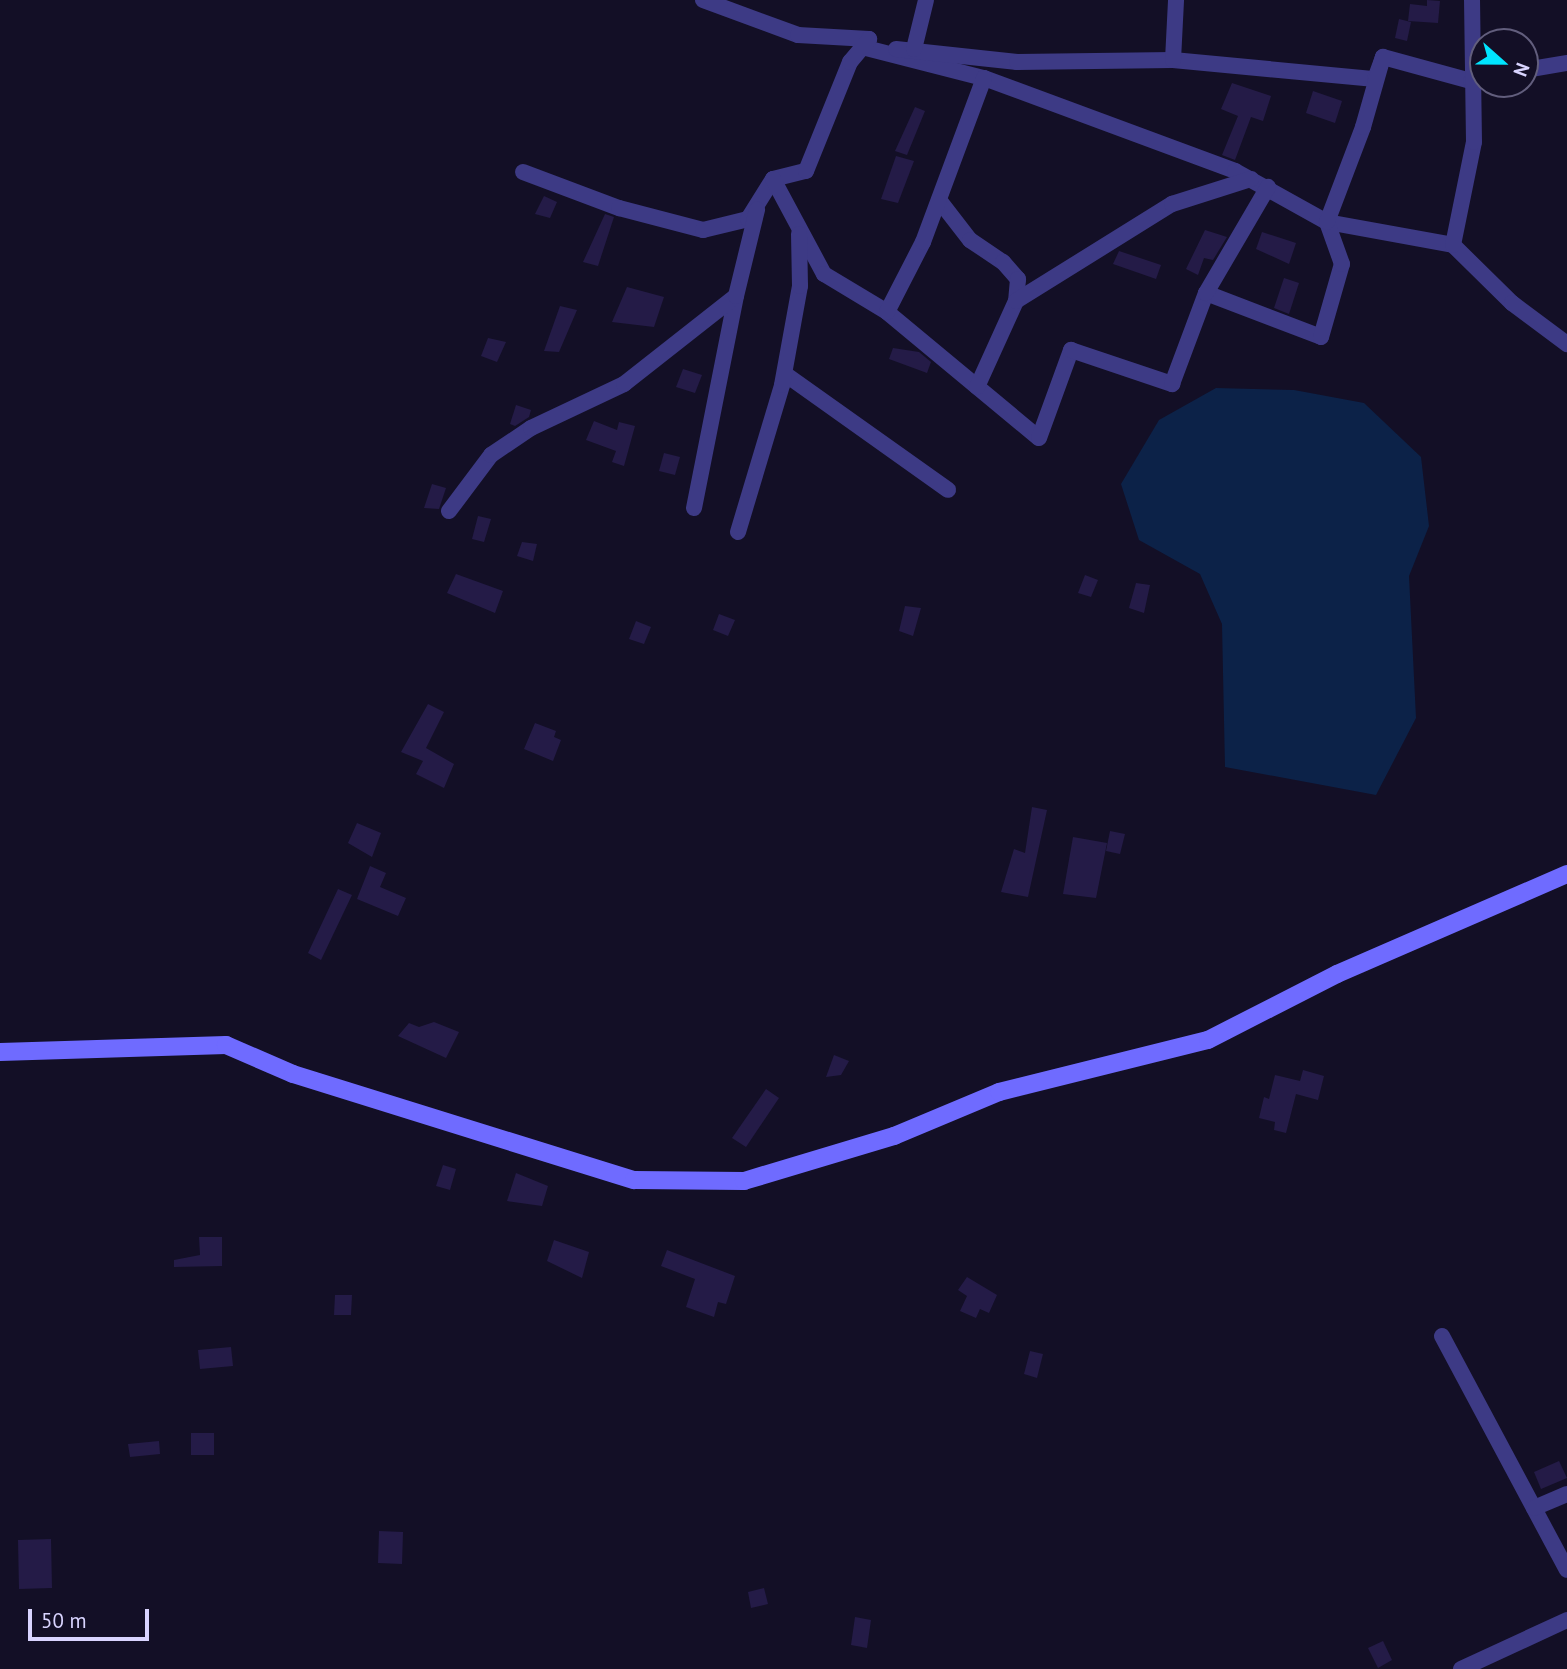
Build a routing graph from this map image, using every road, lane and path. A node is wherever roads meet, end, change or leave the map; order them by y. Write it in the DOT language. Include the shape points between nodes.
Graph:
graph roads {
  1 [pos="703,0"];
  2 [pos="926,0"];
  3 [pos="1176,0"];
  4 [pos="1472,0"];
  5 [pos="1474,28"];
  6 [pos="867,44"];
  7 [pos="914,49"];
  8 [pos="1383,57"];
  9 [pos="1173,60"];
  10 [pos="1567,63"];
  11 [pos="1539,68"];
  12 [pos="984,78"];
  13 [pos="1469,78"];
  14 [pos="1476,98"];
  15 [pos="523,172"];
  16 [pos="773,179"];
  17 [pos="1251,179"];
  18 [pos="1268,187"];
  19 [pos="939,200"];
  20 [pos="758,207"];
  21 [pos="1327,222"];
  22 [pos="799,229"];
  23 [pos="1453,245"];
  24 [pos="1206,293"];
  25 [pos="736,296"];
  26 [pos="1016,301"];
  27 [pos="887,312"];
  28 [pos="1567,344"];
  29 [pos="785,374"];
  30 [pos="977,387"];
  31 [pos="948,490"];
  32 [pos="694,508"];
  33 [pos="449,511"];
  34 [pos="738,532"];
  35 [pos="1567,874"];
  36 [pos="0,1052"];
  37 [pos="1442,1336"];
  38 [pos="1567,1494"];
  39 [pos="1534,1508"];
  40 [pos="1567,1570"];
  41 [pos="1567,1620"];
  42 [pos="1461,1669"];
  1 -- 6 [label="street" via="798,35"];
  2 -- 7 [label="street"];
  3 -- 9 [label="street"];
  4 -- 5 [label="street"];
  6 -- 7 [label="street"];
  6 -- 12 [label="street"];
  6 -- 16 [label="street" via="850,62 806,171"];
  7 -- 9 [label="street" via="1017,61"];
  8 -- 9 [label="street" via="1375,79"];
  8 -- 13 [label="street"];
  8 -- 21 [label="street" via="1363,127"];
  10 -- 11 [label="street"];
  12 -- 17 [label="street"];
  12 -- 19 [label="street"];
  14 -- 23 [label="street" via="1474,142"];
  15 -- 20 [label="street" via="620,208 703,230 748,219"];
  16 -- 20 [label="street"];
  16 -- 22 [label="street"];
  17 -- 18 [label="street"];
  17 -- 26 [label="street" via="1172,205"];
  18 -- 21 [label="street"];
  18 -- 24 [label="street"];
  19 -- 26 [label="street" via="970,240 1003,262 1018,279"];
  19 -- 27 [label="street"];
  20 -- 25 [label="street"];
  21 -- 23 [label="street"];
  21 -- 24 [label="street" via="1342,264 1321,337"];
  22 -- 27 [label="street" via="824,274"];
  22 -- 29 [label="street" via="800,286"];
  23 -- 28 [label="street" via="1512,303"];
  24 -- 30 [label="street" via="1172,384 1071,350 1039,438"];
  25 -- 32 [label="street"];
  25 -- 33 [label="street" via="624,384 531,428 491,455"];
  26 -- 30 [label="street"];
  27 -- 30 [label="street"];
  29 -- 31 [label="street"];
  29 -- 34 [label="street"];
  35 -- 36 [label="street" via="1337,974 1208,1040 999,1092 894,1136 744,1181 634,1180 292,1074 226,1045"];
  37 -- 39 [label="street"];
  38 -- 39 [label="street"];
  39 -- 40 [label="street"];
  41 -- 42 [label="street"];
}
